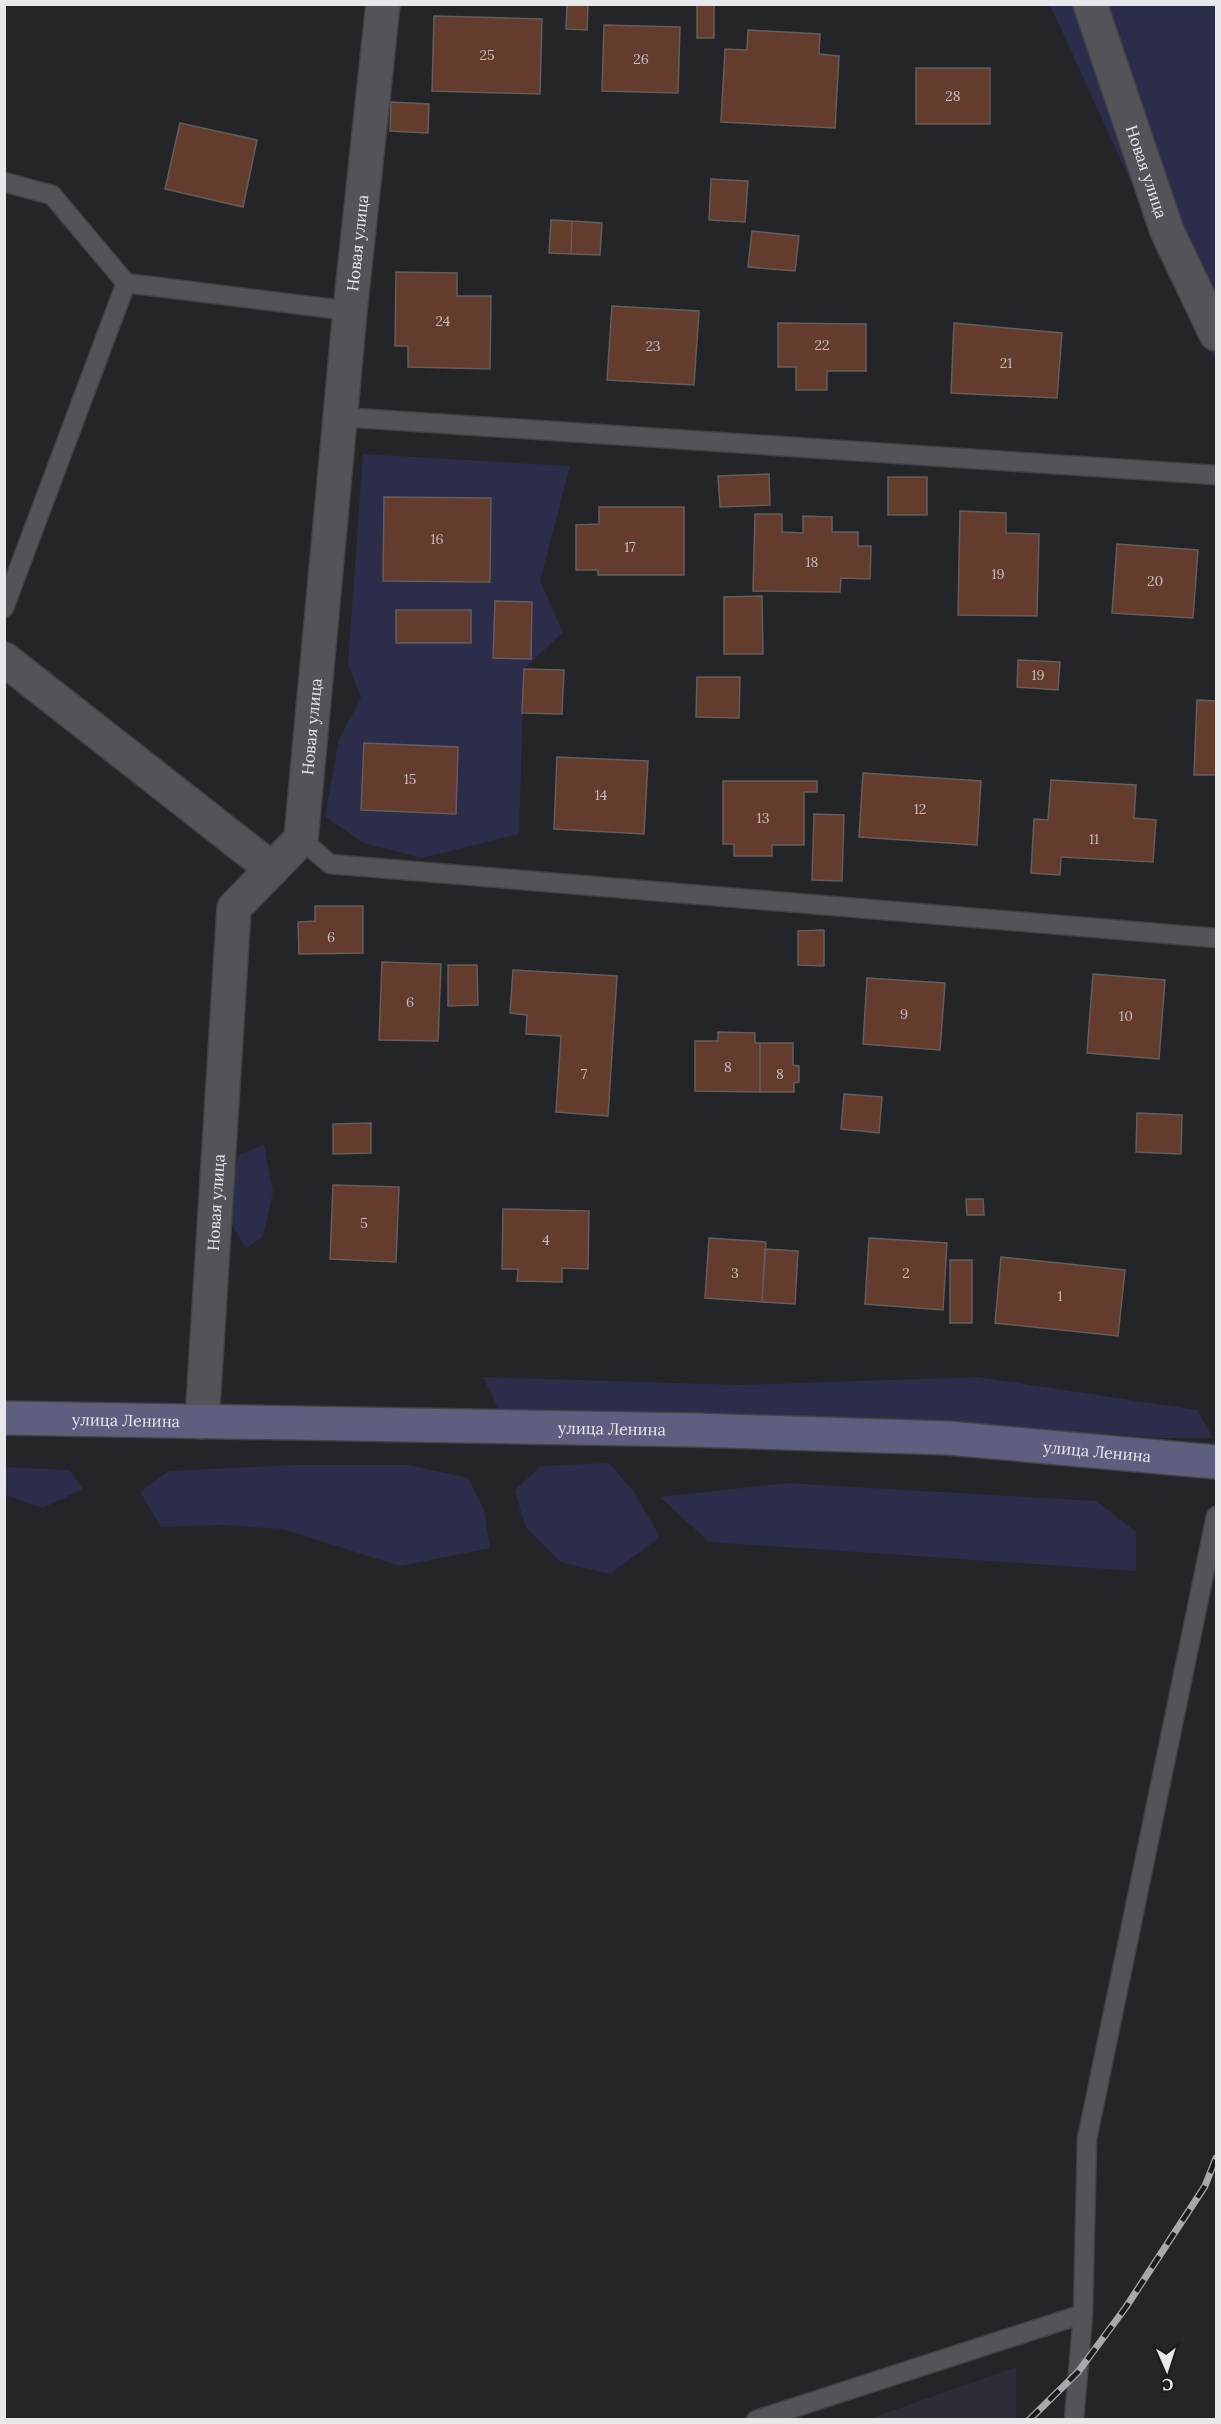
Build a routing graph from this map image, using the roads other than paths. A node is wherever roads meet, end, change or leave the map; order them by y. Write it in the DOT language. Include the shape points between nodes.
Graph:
graph roads {
  1 [pos="383,4"];
  2 [pos="1090,4"];
  3 [pos="4,182"];
  4 [pos="126,283"];
  5 [pos="350,311"];
  6 [pos="1216,334"];
  7 [pos="342,417"];
  8 [pos="1216,475"];
  9 [pos="4,608"];
  10 [pos="4,659"];
  11 [pos="301,839"];
  12 [pos="272,868"];
  13 [pos="1216,938"];
  14 [pos="4,1418"];
  15 [pos="202,1422"];
  16 [pos="1216,1462"];
  17 [pos="1216,1516"];
  18 [pos="1083,2314"];
  19 [pos="756,2420"];
  20 [pos="1074,2420"];
  1 -- 5 [label="street, Новая улица"];
  2 -- 6 [label="street, Новая улица" via="1167,231"];
  3 -- 4 [label="lane" via="52,195"];
  4 -- 5 [label="lane"];
  4 -- 9 [label="lane"];
  5 -- 7 [label="street, Новая улица"];
  7 -- 8 [label="lane"];
  7 -- 11 [label="street, Новая улица"];
  10 -- 12 [label="street"];
  11 -- 12 [label="street, Новая улица"];
  11 -- 13 [label="lane" via="330,864"];
  12 -- 15 [label="street, Новая улица" via="234,908"];
  14 -- 15 [label="main road, улица Ленина"];
  15 -- 16 [label="main road, улица Ленина" via="948,1438"];
  17 -- 18 [label="lane" via="1087,2139"];
  18 -- 19 [label="lane"];
  18 -- 20 [label="lane"];
}
